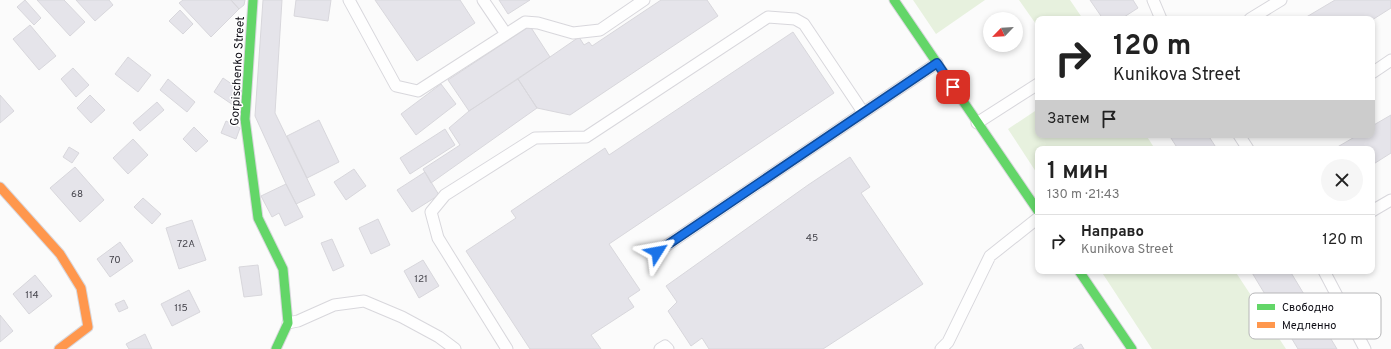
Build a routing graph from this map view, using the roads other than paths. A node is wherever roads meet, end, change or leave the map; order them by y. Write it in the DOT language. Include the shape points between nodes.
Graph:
graph roads {
  1 [pos="253,0"];
  2 [pos="350,0"];
  3 [pos="483,0"];
  4 [pos="644,0"];
  5 [pos="894,0"];
  6 [pos="1153,0"];
  7 [pos="1163,0"];
  8 [pos="1281,0"];
  9 [pos="1158,16"];
  10 [pos="1160,16"];
  11 [pos="1255,16"];
  12 [pos="506,34"];
  13 [pos="1391,60"];
  14 [pos="937,63"];
  15 [pos="1375,71"];
  16 [pos="1035,86"];
  17 [pos="864,112"];
  18 [pos="977,123"];
  19 [pos="0,188"];
  20 [pos="1391,200"];
  21 [pos="1035,207"];
  22 [pos="1375,209"];
  23 [pos="1035,220"];
  24 [pos="657,252"];
  25 [pos="1081,274"];
  26 [pos="1326,274"];
  27 [pos="1336,293"];
  28 [pos="288,322"];
  29 [pos="1361,339"];
  30 [pos="59,349"];
  31 [pos="276,349"];
  32 [pos="455,349"];
  33 [pos="507,349"];
  34 [pos="660,349"];
  35 [pos="668,349"];
  36 [pos="941,349"];
  37 [pos="1132,349"];
  38 [pos="1366,349"];
  1 -- 28 [label="street, Gorpischenko Street" via="245,119 258,218 283,269"];
  2 -- 12 [label="lane" via="396,86 418,91"];
  3 -- 12 [label="lane"];
  4 -- 12 [label="lane" via="600,30 572,33 525,22"];
  5 -- 14 [label="street"];
  6 -- 9 [label="lane"];
  7 -- 10 [label="lane"];
  8 -- 11 [label="lane"];
  13 -- 15 [label="lane"];
  14 -- 17 [label="lane"];
  14 -- 18 [label="street"];
  16 -- 18 [label="lane"];
  17 -- 24 [label="lane"];
  17 -- 33 [label="lane" via="804,24 795,20 768,17 586,137 535,138 445,195 431,212 438,238"];
  18 -- 21 [label="street"];
  19 -- 30 [label="street" via="60,254 81,288 88,327"];
  20 -- 22 [label="lane"];
  23 -- 36 [label="lane" via="990,256 948,342"];
  25 -- 37 [label="street"];
  26 -- 27 [label="lane"];
  28 -- 31 [label="street, Gorpischenko Street"];
  28 -- 32 [label="lane" via="298,321 334,305 364,301 402,317 439,337"];
  29 -- 38 [label="lane"];
  34 -- 35 [label="lane" via="665,346"];
}
